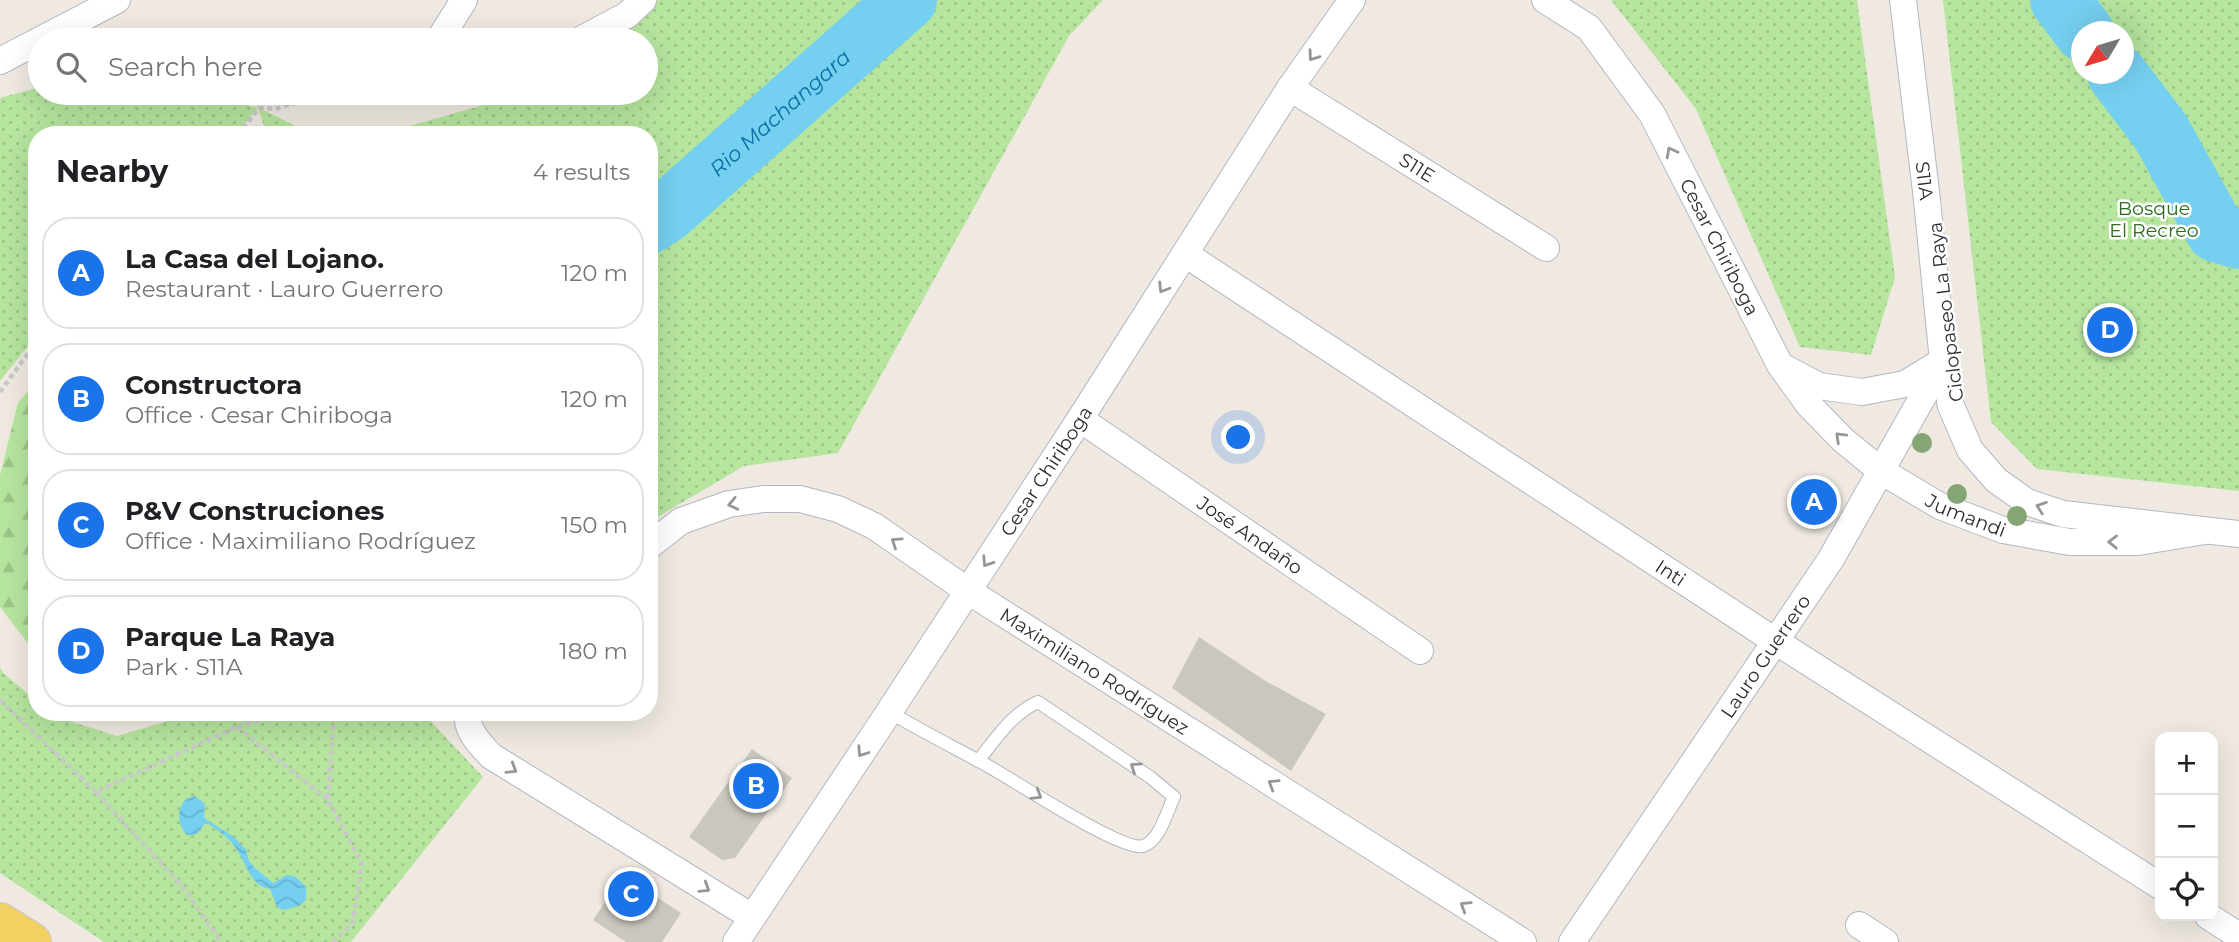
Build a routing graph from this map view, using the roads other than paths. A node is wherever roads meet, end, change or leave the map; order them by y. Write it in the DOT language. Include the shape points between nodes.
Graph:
graph roads {
  1 [pos="117,0"];
  2 [pos="464,0"];
  3 [pos="643,0"];
  4 [pos="1352,0"];
  5 [pos="1545,0"];
  6 [pos="1903,0"];
  7 [pos="63,28"];
  8 [pos="446,28"];
  9 [pos="602,28"];
  10 [pos="28,46"];
  11 [pos="0,61"];
  12 [pos="1290,88"];
  13 [pos="1546,248"];
  14 [pos="1185,254"];
  15 [pos="1943,361"];
  16 [pos="1780,365"];
  17 [pos="1080,419"];
  18 [pos="1881,471"];
  19 [pos="2205,531"];
  20 [pos="2239,534"];
  21 [pos="658,539"];
  22 [pos="968,591"];
  23 [pos="1775,641"];
  24 [pos="1420,651"];
  25 [pos="889,712"];
  26 [pos="466,721"];
  27 [pos="978,761"];
  28 [pos="2155,883"];
  29 [pos="752,917"];
  30 [pos="2216,921"];
  31 [pos="0,922"];
  32 [pos="1858,925"];
  33 [pos="2239,936"];
  34 [pos="32,942"];
  35 [pos="736,942"];
  36 [pos="1523,942"];
  37 [pos="1572,942"];
  38 [pos="1885,942"];
  1 -- 7 [label="street"];
  2 -- 8 [label="street"];
  3 -- 9 [label="street"];
  4 -- 12 [label="street, Cesar Chiriboga, one-way"];
  16 -- 5 [label="street, Cesar Chiriboga, one-way" via="1652,114 1589,28"];
  6 -- 15 [label="street, S11A"];
  10 -- 11 [label="street"];
  12 -- 13 [label="street, S11E"];
  12 -- 14 [label="street, Cesar Chiriboga"];
  14 -- 17 [label="street, Cesar Chiriboga, one-way"];
  14 -- 23 [label="street, Inti"];
  15 -- 16 [label="street" via="1905,384 1862,392 1819,386"];
  15 -- 18 [label="street, Lauro Guerrero"];
  19 -- 15 [label="street, Jumandi, one-way" via="2063,514 2027,502 1996,480 1970,450 1951,406"];
  18 -- 16 [label="street, Jumandi, one-way" via="1809,405"];
  17 -- 22 [label="street, Cesar Chiriboga, one-way"];
  17 -- 24 [label="street, José Andaño"];
  19 -- 18 [label="street, Jumandi, one-way" via="2138,542 2070,542 2003,530 1940,506"];
  18 -- 23 [label="street, Lauro Guerrero" via="1831,559"];
  19 -- 20 [label="street, Jumandi"];
  22 -- 21 [label="street, Maximiliano Rodríguez, one-way" via="874,526 838,509 800,499 729,504 681,521"];
  22 -- 25 [label="street, Cesar Chiriboga"];
  36 -- 22 [label="street, Maximiliano Rodríguez, one-way"];
  23 -- 28 [label="street, Inti"];
  23 -- 37 [label="street, Lauro Guerrero"];
  25 -- 27 [label="lane"];
  25 -- 29 [label="street, Cesar Chiriboga, one-way"];
  26 -- 29 [label="street, one-way" via="491,756"];
  27 -- 27 [label="lane, one-way" via="1131,846 1143,846 1155,838 1174,797 1038,702 1006,726"];
  29 -- 35 [label="street, Cesar Chiriboga"];
  30 -- 33 [label="street"];
  31 -- 34 [label="main road"];
  32 -- 38 [label="street"];
}
